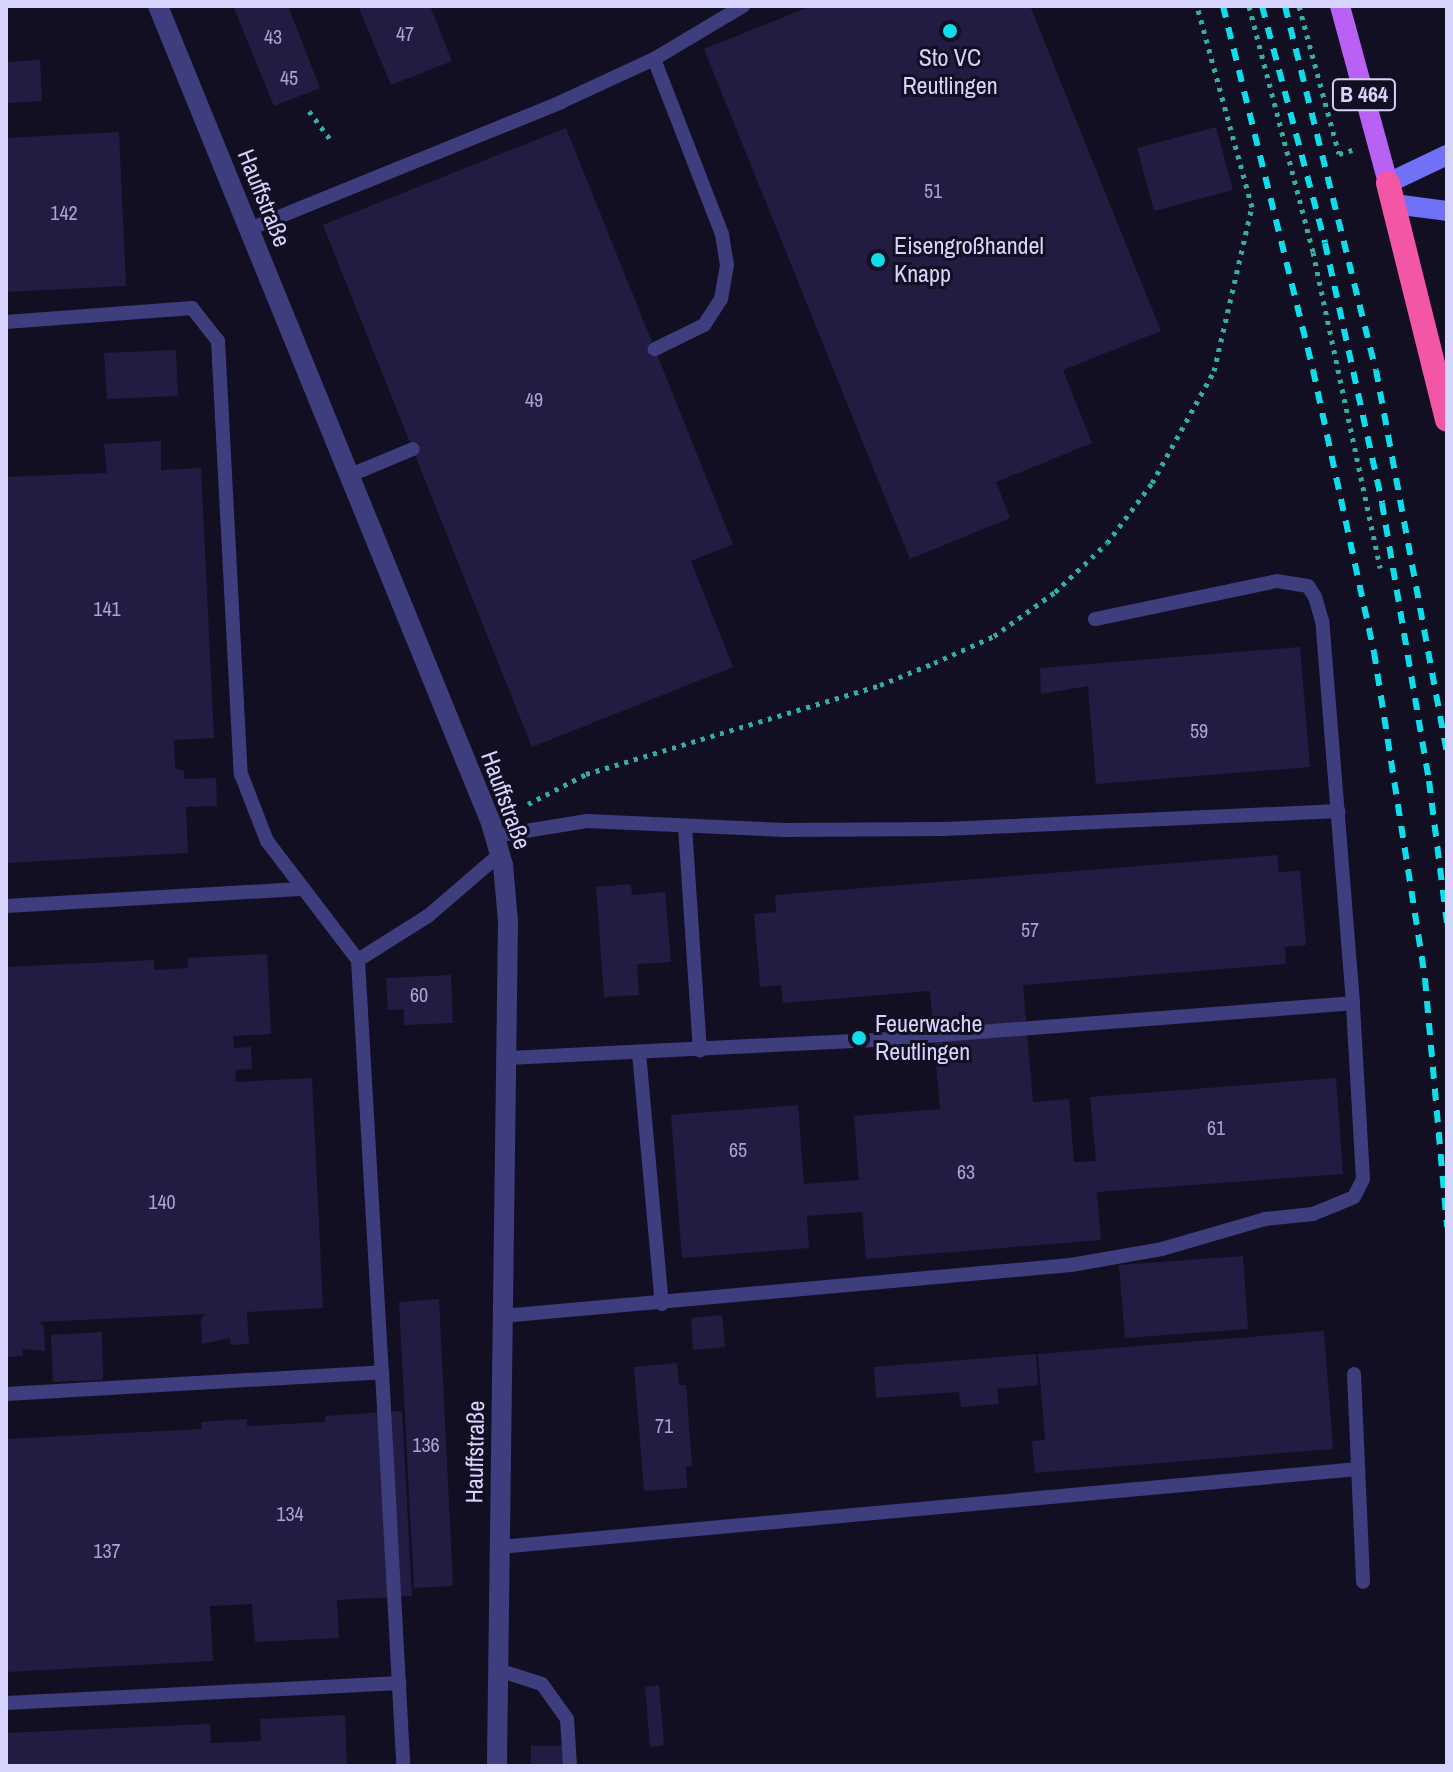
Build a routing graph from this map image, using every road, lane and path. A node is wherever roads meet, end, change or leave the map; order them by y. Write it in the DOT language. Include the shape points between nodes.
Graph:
graph roads {
  1 [pos="158,6"];
  2 [pos="743,6"];
  3 [pos="1197,6"];
  4 [pos="1249,6"];
  5 [pos="1299,6"];
  6 [pos="1340,6"];
  7 [pos="654,59"];
  8 [pos="309,111"];
  9 [pos="329,138"];
  10 [pos="1353,150"];
  11 [pos="1447,155"];
  12 [pos="1391,194"];
  13 [pos="1447,211"];
  14 [pos="249,229"];
  15 [pos="6,322"];
  16 [pos="655,349"];
  17 [pos="1447,420"];
  18 [pos="413,449"];
  19 [pos="348,476"];
  20 [pos="1380,568"];
  21 [pos="1095,619"];
  22 [pos="1339,811"];
  23 [pos="685,826"];
  24 [pos="495,838"];
  25 [pos="304,889"];
  26 [pos="6,906"];
  27 [pos="358,960"];
  28 [pos="1353,1003"];
  29 [pos="700,1050"];
  30 [pos="639,1053"];
  31 [pos="506,1058"];
  32 [pos="662,1304"];
  33 [pos="502,1316"];
  34 [pos="382,1372"];
  35 [pos="1354,1374"];
  36 [pos="6,1394"];
  37 [pos="1358,1469"];
  38 [pos="500,1547"];
  39 [pos="1363,1582"];
  40 [pos="498,1670"];
  41 [pos="399,1683"];
  42 [pos="6,1703"];
  43 [pos="403,1766"];
  44 [pos="497,1766"];
  45 [pos="570,1766"];
  1 -- 14 [label="street, Hauffstraße"];
  2 -- 7 [label="lane"];
  3 -- 24 [label="path" via="1252,207 1214,371 1152,483 1107,543 994,636 880,685 586,774"];
  4 -- 20 [label="path" via="1313,252"];
  5 -- 10 [label="path" via="1339,154"];
  6 -- 12 [label="main road, B 464"];
  7 -- 14 [label="lane"];
  7 -- 16 [label="lane" via="722,234 727,265 721,299 704,325"];
  8 -- 9 [label="path"];
  11 -- 12 [label="street"];
  12 -- 13 [label="street"];
  12 -- 17 [label="highway, B 464"];
  14 -- 19 [label="street, Hauffstraße"];
  15 -- 25 [label="lane" via="192,308 218,341 241,774 267,841"];
  18 -- 19 [label="lane"];
  19 -- 24 [label="street, Hauffstraße"];
  21 -- 22 [label="lane" via="1277,581 1308,586 1322,621"];
  22 -- 23 [label="lane" via="944,829"];
  22 -- 28 [label="lane"];
  23 -- 24 [label="lane" via="587,821"];
  23 -- 29 [label="lane"];
  24 -- 27 [label="lane" via="428,916"];
  24 -- 31 [label="street, Hauffstraße" via="508,921"];
  25 -- 26 [label="lane"];
  25 -- 27 [label="lane"];
  27 -- 34 [label="lane"];
  28 -- 29 [label="lane"];
  28 -- 32 [label="lane" via="1363,1179 1354,1197 1339,1207 1071,1265"];
  29 -- 30 [label="lane"];
  30 -- 31 [label="lane"];
  30 -- 32 [label="lane"];
  31 -- 33 [label="street, Hauffstraße"];
  32 -- 33 [label="lane"];
  33 -- 38 [label="street, Hauffstraße"];
  34 -- 36 [label="lane"];
  34 -- 41 [label="lane"];
  35 -- 37 [label="lane"];
  37 -- 38 [label="lane"];
  37 -- 39 [label="lane"];
  38 -- 40 [label="street, Hauffstraße"];
  40 -- 44 [label="street, Hauffstraße"];
  40 -- 45 [label="lane" via="542,1684 567,1719"];
  41 -- 42 [label="lane"];
  41 -- 43 [label="lane"];
}
